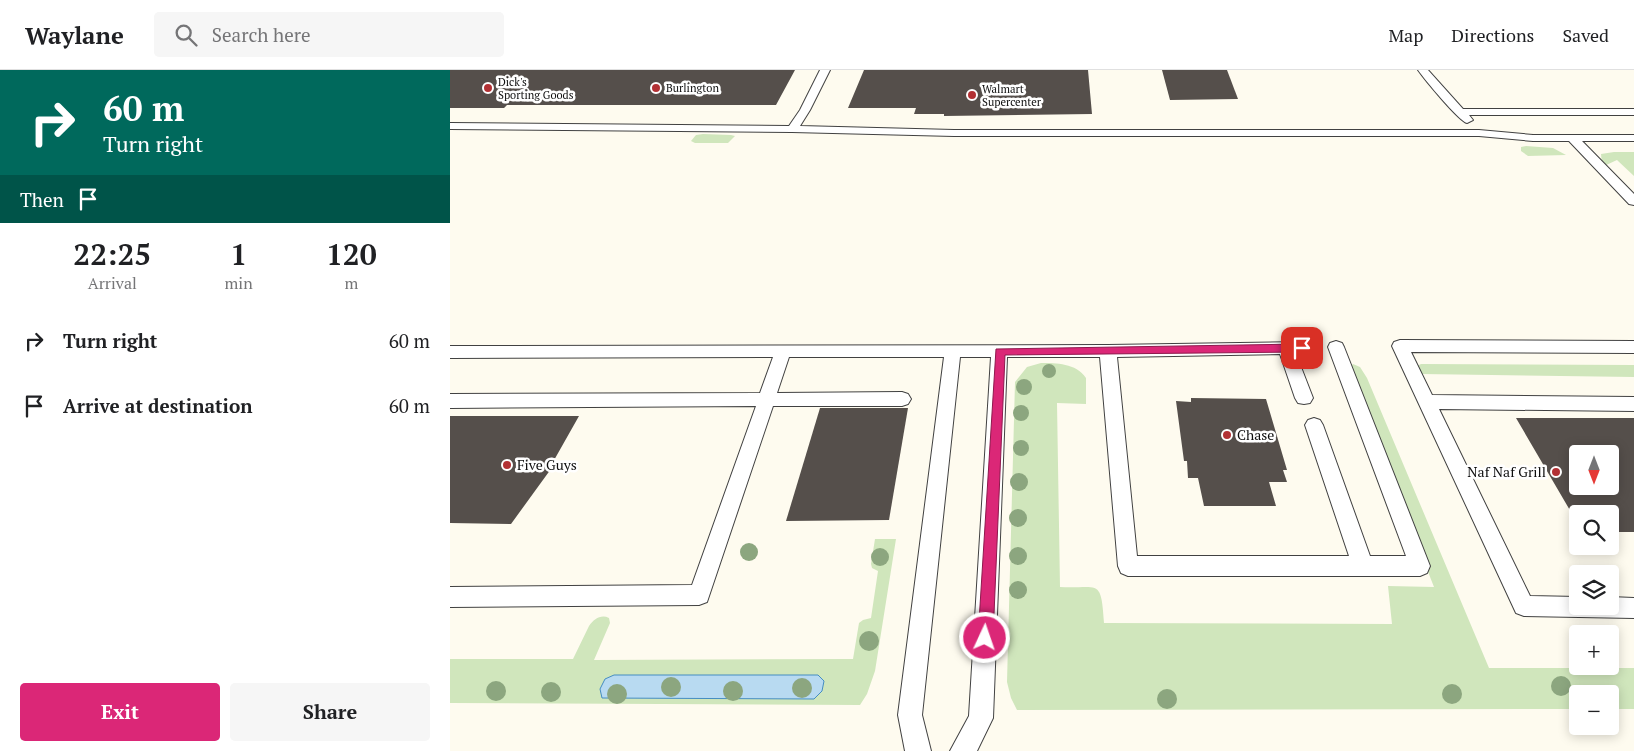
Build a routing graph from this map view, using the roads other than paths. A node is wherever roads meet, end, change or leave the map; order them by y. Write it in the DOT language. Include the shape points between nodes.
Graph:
graph roads {
  1 [pos="825,70"];
  2 [pos="1423,70"];
  3 [pos="1459,112"];
  4 [pos="1634,112"];
  5 [pos="450,126"];
  6 [pos="792,129"];
  7 [pos="1478,133"];
  8 [pos="1572,138"];
  9 [pos="1634,138"];
  10 [pos="1634,201"];
  11 [pos="1336,347"];
  12 [pos="1634,348"];
  13 [pos="953,351"];
  14 [pos="1000,351"];
  15 [pos="1108,351"];
  16 [pos="450,352"];
  17 [pos="783,352"];
  18 [pos="1304,398"];
  19 [pos="766,399"];
  20 [pos="902,399"];
  21 [pos="450,401"];
  22 [pos="1427,402"];
  23 [pos="1634,404"];
  24 [pos="1314,425"];
  25 [pos="1363,566"];
  26 [pos="450,596"];
  27 [pos="1634,608"];
  28 [pos="918,751"];
  29 [pos="963,751"];
  1 -- 6 [label="lane"];
  2 -- 3 [label="lane"];
  3 -- 4 [label="lane"];
  3 -- 7 [label="lane"];
  5 -- 6 [label="lane"];
  6 -- 7 [label="lane" via="954,133"];
  7 -- 8 [label="lane"];
  8 -- 9 [label="lane"];
  8 -- 10 [label="lane"];
  11 -- 25 [label="lane" via="1420,566"];
  12 -- 22 [label="lane" via="1400,346"];
  13 -- 14 [label="lane"];
  13 -- 17 [label="lane"];
  13 -- 28 [label="lane" via="910,715"];
  14 -- 15 [label="lane"];
  14 -- 29 [label="lane" via="981,718"];
  15 -- 18 [label="lane" via="1294,348"];
  15 -- 25 [label="lane" via="1128,566"];
  16 -- 17 [label="lane"];
  17 -- 19 [label="lane"];
  19 -- 20 [label="lane"];
  19 -- 21 [label="lane"];
  19 -- 26 [label="lane" via="699,595"];
  22 -- 23 [label="lane"];
  22 -- 27 [label="lane" via="1524,606"];
  24 -- 25 [label="lane"];
}
